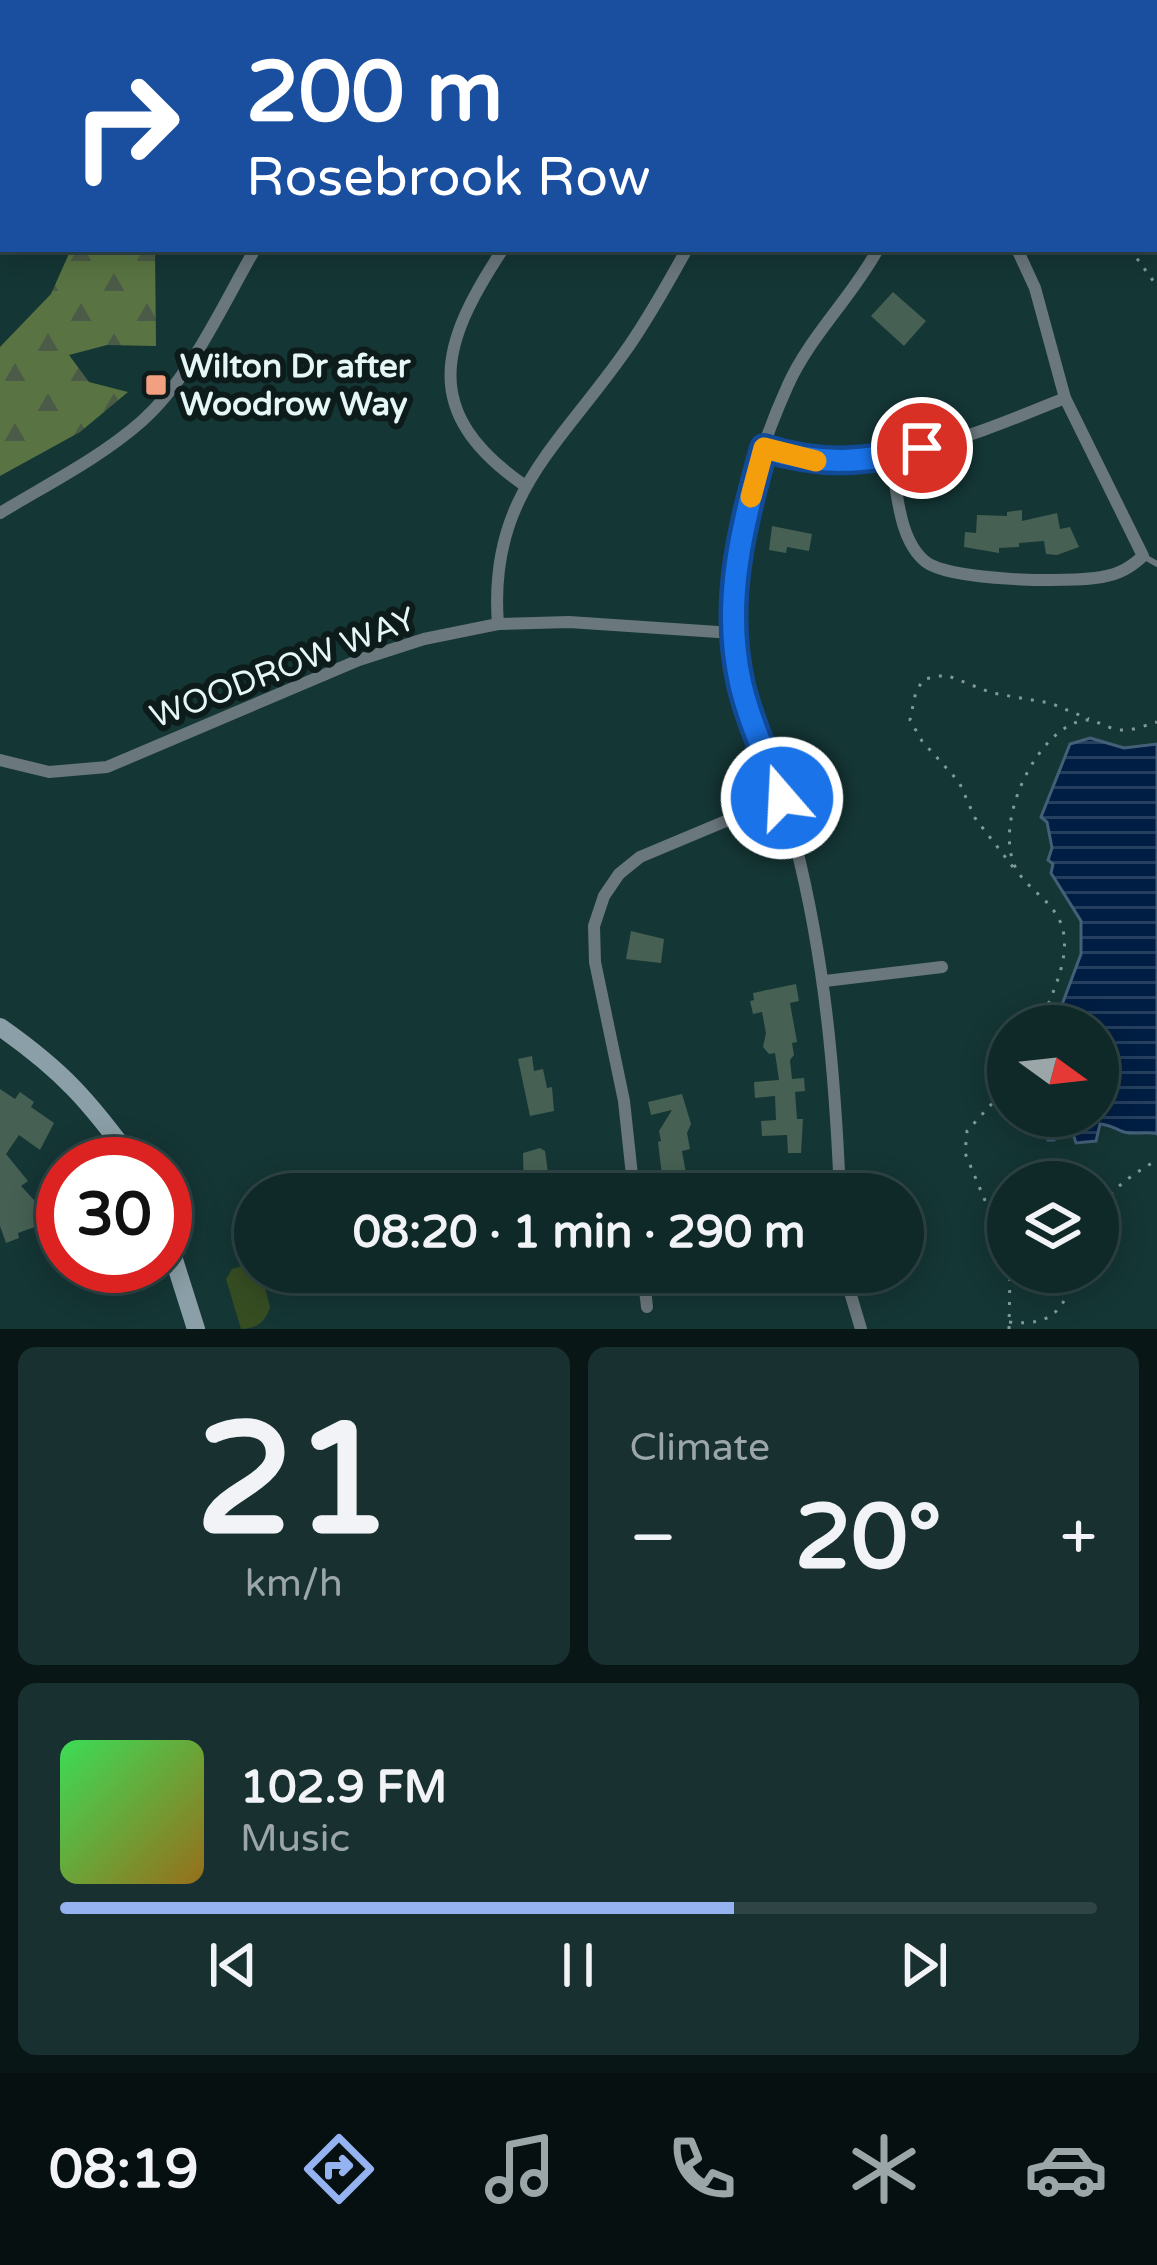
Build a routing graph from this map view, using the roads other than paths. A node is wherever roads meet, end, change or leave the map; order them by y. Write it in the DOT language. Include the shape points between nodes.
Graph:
graph roads {
  1 [pos="252,252"];
  2 [pos="501,252"];
  3 [pos="685,252"];
  4 [pos="876,252"];
  5 [pos="1018,252"];
  6 [pos="1065,398"];
  7 [pos="764,448"];
  8 [pos="891,457"];
  9 [pos="524,484"];
  10 [pos="0,513"];
  11 [pos="1143,556"];
  12 [pos="1157,564"];
  13 [pos="498,624"];
  14 [pos="733,632"];
  15 [pos="0,760"];
  16 [pos="782,798"];
  17 [pos="942,967"];
  18 [pos="825,981"];
  19 [pos="0,1027"];
  20 [pos="115,1137"];
  21 [pos="632,1173"];
  22 [pos="838,1173"];
  23 [pos="184,1293"];
  24 [pos="645,1293"];
  25 [pos="850,1293"];
  26 [pos="647,1306"];
  27 [pos="196,1329"];
  28 [pos="861,1329"];
  1 -- 10 [label="street" via="144,419"];
  2 -- 9 [label="street" via="472,296 451,375 469,439"];
  3 -- 9 [label="street" via="625,352"];
  4 -- 7 [label="street" via="789,382"];
  5 -- 6 [label="street"];
  6 -- 8 [label="street"];
  6 -- 11 [label="street"];
  7 -- 8 [label="street" via="803,460"];
  7 -- 14 [label="street" via="737,550"];
  8 -- 11 [label="street" via="908,541 946,572 1065,581 1128,570"];
  9 -- 13 [label="street" via="499,553"];
  11 -- 12 [label="lane"];
  13 -- 14 [label="street, WOODROW WAY"];
  13 -- 15 [label="street, WOODROW WAY" via="358,660 107,767 49,772"];
  14 -- 16 [label="street" via="741,686"];
  16 -- 18 [label="street"];
  16 -- 21 [label="street" via="640,857 604,896 595,962"];
  17 -- 18 [label="street"];
  18 -- 22 [label="street"];
  19 -- 20 [label="main road" via="52,1063"];
  23 -- 27 [label="main road"];
  24 -- 26 [label="street"];
  25 -- 28 [label="street"];
}
